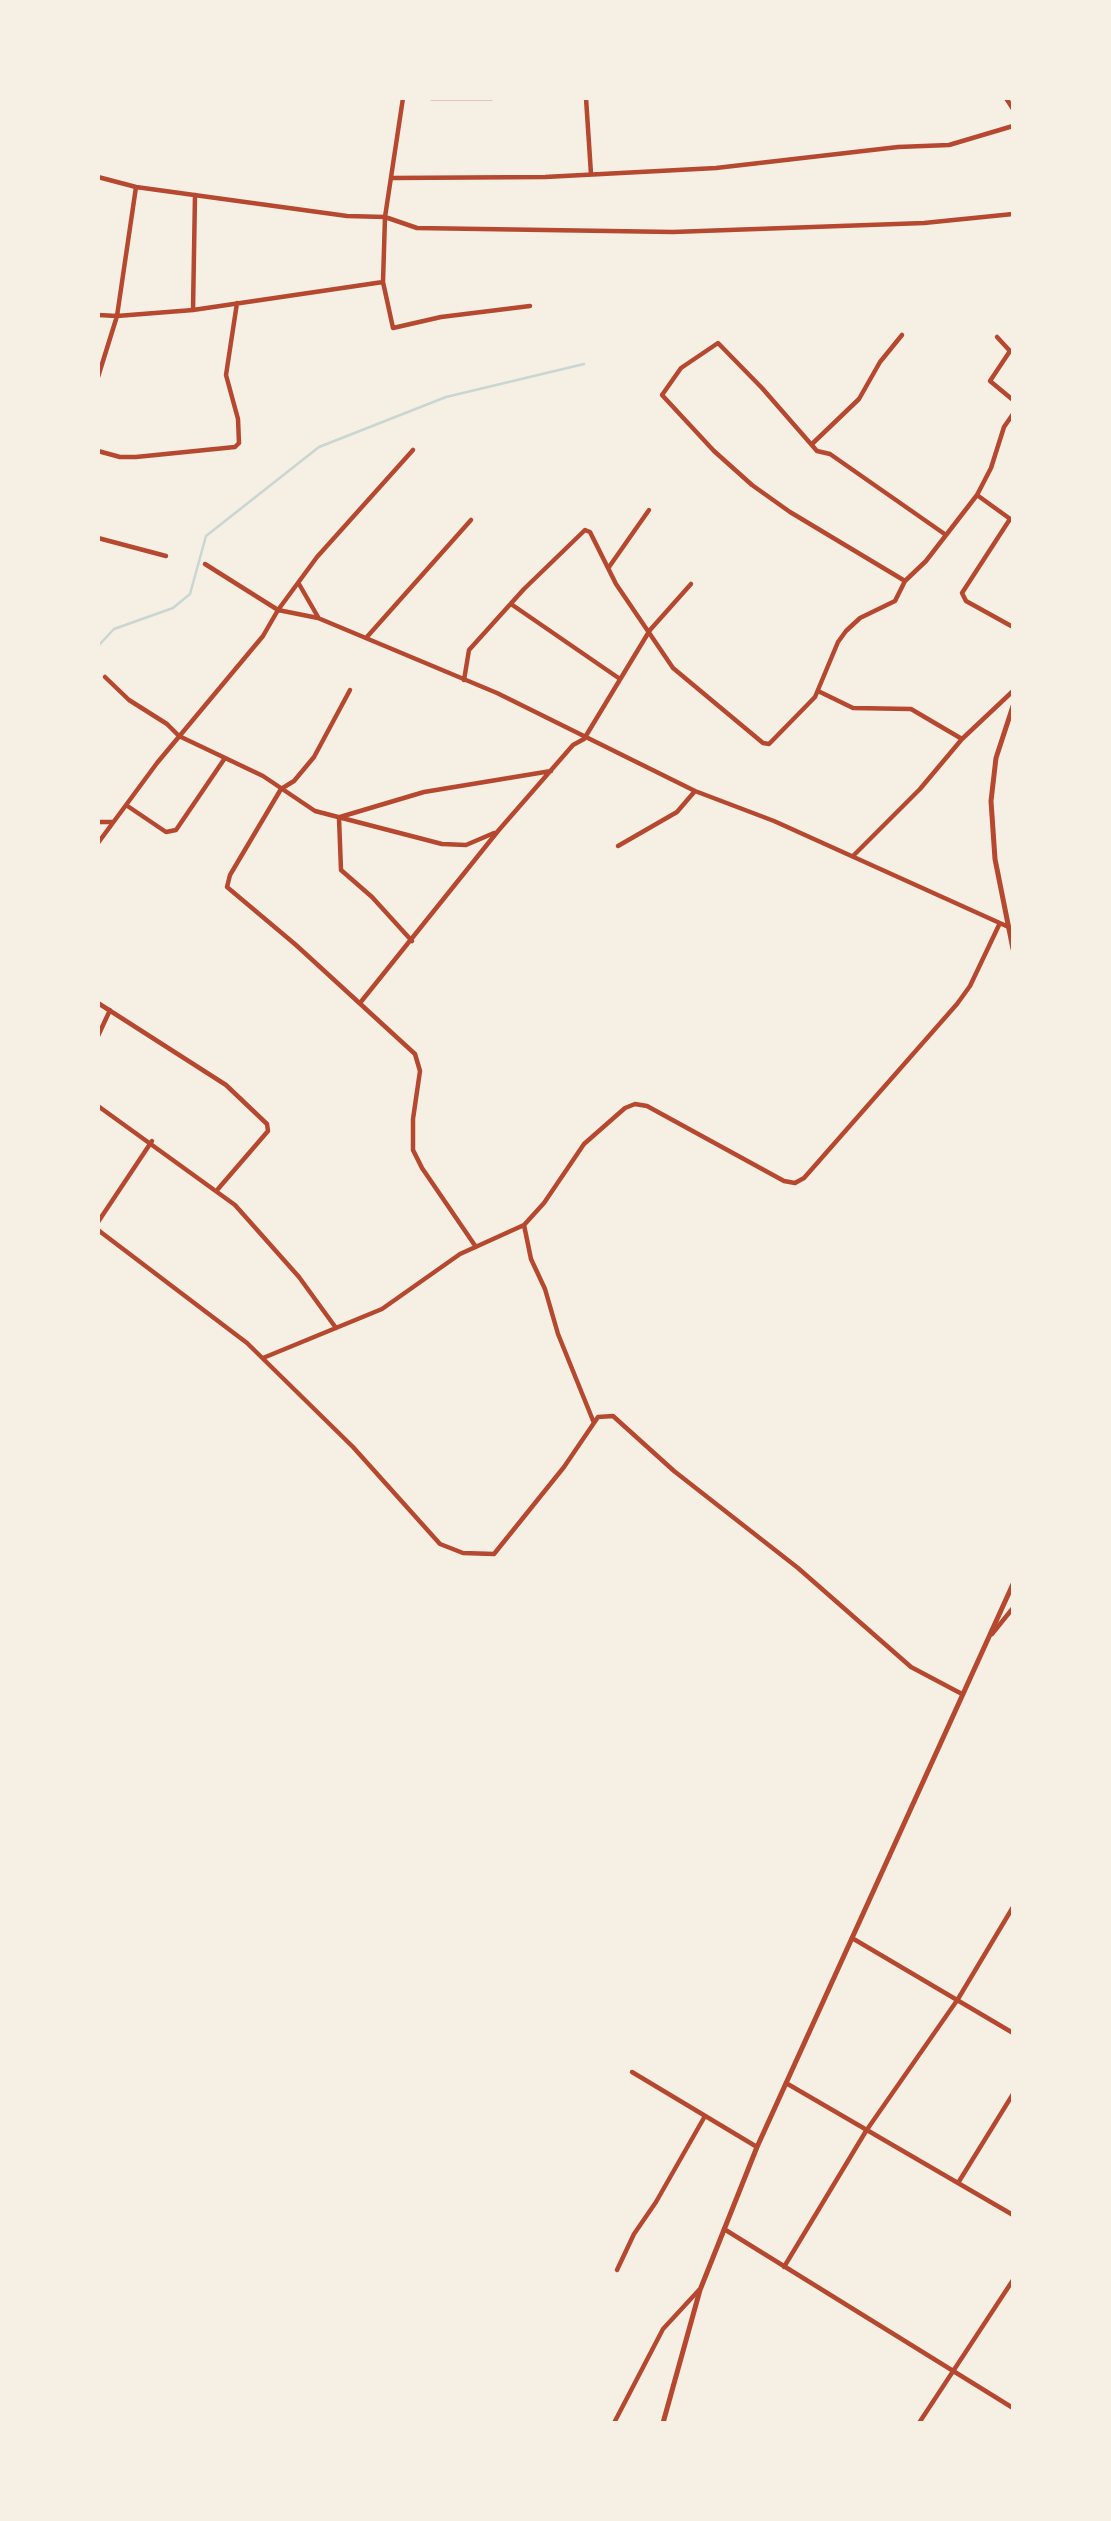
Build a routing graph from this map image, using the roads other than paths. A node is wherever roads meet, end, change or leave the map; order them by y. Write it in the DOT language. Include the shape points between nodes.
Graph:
graph roads {
  1 [pos="403,98"];
  2 [pos="431,98"];
  3 [pos="492,98"];
  4 [pos="586,98"];
  5 [pos="1006,98"];
  6 [pos="1013,109"];
  7 [pos="1013,126"];
  8 [pos="591,174"];
  9 [pos="98,177"];
  10 [pos="392,178"];
  11 [pos="136,187"];
  12 [pos="195,195"];
  13 [pos="1013,214"];
  14 [pos="385,217"];
  15 [pos="383,282"];
  16 [pos="237,303"];
  17 [pos="530,306"];
  18 [pos="193,310"];
  19 [pos="98,315"];
  20 [pos="117,316"];
  21 [pos="902,335"];
  22 [pos="997,337"];
  23 [pos="98,377"];
  24 [pos="1013,400"];
  25 [pos="1013,414"];
  26 [pos="812,444"];
  27 [pos="98,450"];
  28 [pos="413,450"];
  29 [pos="977,495"];
  30 [pos="649,510"];
  31 [pos="471,520"];
  32 [pos="1011,520"];
  33 [pos="946,535"];
  34 [pos="98,538"];
  35 [pos="166,556"];
  36 [pos="205,564"];
  37 [pos="609,567"];
  38 [pos="905,581"];
  39 [pos="299,584"];
  40 [pos="691,584"];
  41 [pos="511,604"];
  42 [pos="278,610"];
  43 [pos="318,618"];
  44 [pos="1013,626"];
  45 [pos="650,630"];
  46 [pos="366,638"];
  47 [pos="105,677"];
  48 [pos="620,679"];
  49 [pos="464,680"];
  50 [pos="350,690"];
  51 [pos="818,691"];
  52 [pos="1013,691"];
  53 [pos="1013,705"];
  54 [pos="178,736"];
  55 [pos="584,738"];
  56 [pos="962,739"];
  57 [pos="225,758"];
  58 [pos="551,771"];
  59 [pos="281,789"];
  60 [pos="695,791"];
  61 [pos="126,805"];
  62 [pos="339,818"];
  63 [pos="98,822"];
  64 [pos="113,822"];
  65 [pos="498,831"];
  66 [pos="98,843"];
  67 [pos="618,846"];
  68 [pos="853,856"];
  69 [pos="999,925"];
  70 [pos="1011,930"];
  71 [pos="412,941"];
  72 [pos="1013,949"];
  73 [pos="98,1003"];
  74 [pos="360,1003"];
  75 [pos="110,1010"];
  76 [pos="98,1036"];
  77 [pos="98,1106"];
  78 [pos="152,1142"];
  79 [pos="218,1189"];
  80 [pos="98,1222"];
  81 [pos="524,1225"];
  82 [pos="98,1230"];
  83 [pos="476,1247"];
  84 [pos="336,1328"];
  85 [pos="263,1357"];
  86 [pos="594,1423"];
  87 [pos="1013,1584"];
  88 [pos="1013,1608"];
  89 [pos="990,1637"];
  90 [pos="962,1694"];
  91 [pos="1013,1906"];
  92 [pos="851,1938"];
  93 [pos="958,1999"];
  94 [pos="1013,2033"];
  95 [pos="632,2072"];
  96 [pos="786,2083"];
  97 [pos="1013,2094"];
  98 [pos="705,2116"];
  99 [pos="866,2131"];
  100 [pos="757,2147"];
  101 [pos="958,2183"];
  102 [pos="1013,2216"];
  103 [pos="724,2229"];
  104 [pos="784,2267"];
  105 [pos="617,2270"];
  106 [pos="1013,2280"];
  107 [pos="700,2290"];
  108 [pos="953,2371"];
  109 [pos="1013,2407"];
  110 [pos="614,2423"];
  111 [pos="663,2423"];
  112 [pos="919,2423"];
  1 -- 10 [label="street"];
  2 -- 3 [label="street"];
  4 -- 8 [label="street"];
  5 -- 6 [label="street"];
  7 -- 8 [label="street" via="949,145 716,168"];
  8 -- 10 [label="street"];
  9 -- 11 [label="street"];
  10 -- 14 [label="street"];
  11 -- 12 [label="street"];
  11 -- 20 [label="street"];
  12 -- 14 [label="street"];
  12 -- 18 [label="street"];
  13 -- 14 [label="street" via="924,223 673,232 417,228"];
  14 -- 15 [label="street"];
  15 -- 16 [label="street"];
  15 -- 17 [label="street" via="393,328"];
  16 -- 18 [label="street"];
  16 -- 27 [label="street" via="226,375 239,419 239,443 136,457"];
  18 -- 20 [label="street"];
  19 -- 20 [label="street"];
  20 -- 23 [label="street"];
  21 -- 26 [label="street" via="859,399"];
  22 -- 24 [label="street" via="1008,347 1009,356 990,381"];
  25 -- 29 [label="street"];
  26 -- 33 [label="street"];
  26 -- 38 [label="street" via="718,344 681,368 663,391 663,398 752,485"];
  28 -- 39 [label="street" via="317,557"];
  29 -- 32 [label="street"];
  29 -- 33 [label="street"];
  30 -- 37 [label="street"];
  31 -- 46 [label="street"];
  32 -- 44 [label="street" via="962,593 966,601"];
  33 -- 38 [label="street"];
  34 -- 35 [label="street"];
  36 -- 42 [label="street"];
  37 -- 41 [label="street" via="590,532 581,531"];
  37 -- 45 [label="street"];
  38 -- 51 [label="street" via="895,601 860,618 846,631"];
  39 -- 42 [label="street"];
  39 -- 43 [label="street"];
  40 -- 45 [label="street"];
  41 -- 48 [label="street"];
  41 -- 49 [label="street" via="469,650"];
  42 -- 43 [label="street"];
  42 -- 54 [label="street" via="263,636"];
  43 -- 46 [label="street"];
  45 -- 48 [label="street"];
  45 -- 51 [label="street" via="673,668 763,743 769,744"];
  46 -- 49 [label="street"];
  47 -- 54 [label="street"];
  48 -- 55 [label="street"];
  49 -- 55 [label="street"];
  50 -- 59 [label="street" via="314,757"];
  51 -- 56 [label="street" via="853,708 911,709"];
  52 -- 56 [label="street"];
  53 -- 70 [label="street" via="996,758 991,801 995,859"];
  54 -- 57 [label="street"];
  54 -- 61 [label="street"];
  55 -- 58 [label="street"];
  55 -- 60 [label="street"];
  56 -- 68 [label="street"];
  57 -- 59 [label="street"];
  57 -- 61 [label="street" via="176,830 170,832"];
  58 -- 62 [label="street" via="424,792"];
  58 -- 65 [label="street"];
  59 -- 62 [label="street" via="315,811"];
  59 -- 74 [label="street" via="227,887"];
  60 -- 67 [label="street" via="677,812"];
  60 -- 68 [label="street"];
  61 -- 64 [label="street"];
  62 -- 65 [label="street" via="455,846"];
  62 -- 71 [label="street" via="341,870"];
  63 -- 64 [label="street"];
  64 -- 66 [label="street"];
  65 -- 71 [label="street"];
  68 -- 69 [label="street"];
  69 -- 70 [label="street"];
  69 -- 81 [label="street" via="957,1004 804,1178 795,1183 784,1181 647,1106 635,1104 584,1144"];
  70 -- 72 [label="street"];
  71 -- 74 [label="street"];
  73 -- 75 [label="street"];
  74 -- 83 [label="street" via="419,1062 413,1150"];
  75 -- 76 [label="street"];
  75 -- 79 [label="street" via="226,1085 267,1124 268,1131"];
  77 -- 78 [label="street"];
  78 -- 79 [label="street"];
  78 -- 80 [label="street"];
  79 -- 84 [label="street" via="299,1277"];
  81 -- 83 [label="street"];
  81 -- 86 [label="street" via="531,1259"];
  82 -- 85 [label="street"];
  83 -- 84 [label="street" via="382,1309"];
  84 -- 85 [label="street"];
  85 -- 86 [label="street" via="353,1447 430,1536 463,1553 494,1553"];
  86 -- 90 [label="street" via="598,1417 612,1416 911,1667"];
  87 -- 89 [label="street"];
  88 -- 89 [label="street"];
  89 -- 90 [label="street"];
  90 -- 92 [label="street"];
  91 -- 93 [label="street"];
  92 -- 93 [label="street"];
  92 -- 96 [label="street"];
  93 -- 94 [label="street"];
  93 -- 99 [label="street"];
  95 -- 98 [label="street"];
  96 -- 99 [label="street"];
  96 -- 100 [label="street"];
  97 -- 101 [label="street"];
  98 -- 100 [label="street"];
  98 -- 105 [label="street"];
  99 -- 101 [label="street"];
  99 -- 104 [label="street"];
  100 -- 103 [label="street"];
  101 -- 102 [label="street"];
  103 -- 104 [label="street"];
  103 -- 107 [label="street"];
  104 -- 108 [label="street"];
  106 -- 108 [label="street"];
  107 -- 110 [label="street" via="663,2329"];
  107 -- 111 [label="street"];
  108 -- 109 [label="street"];
  108 -- 112 [label="street"];
}
